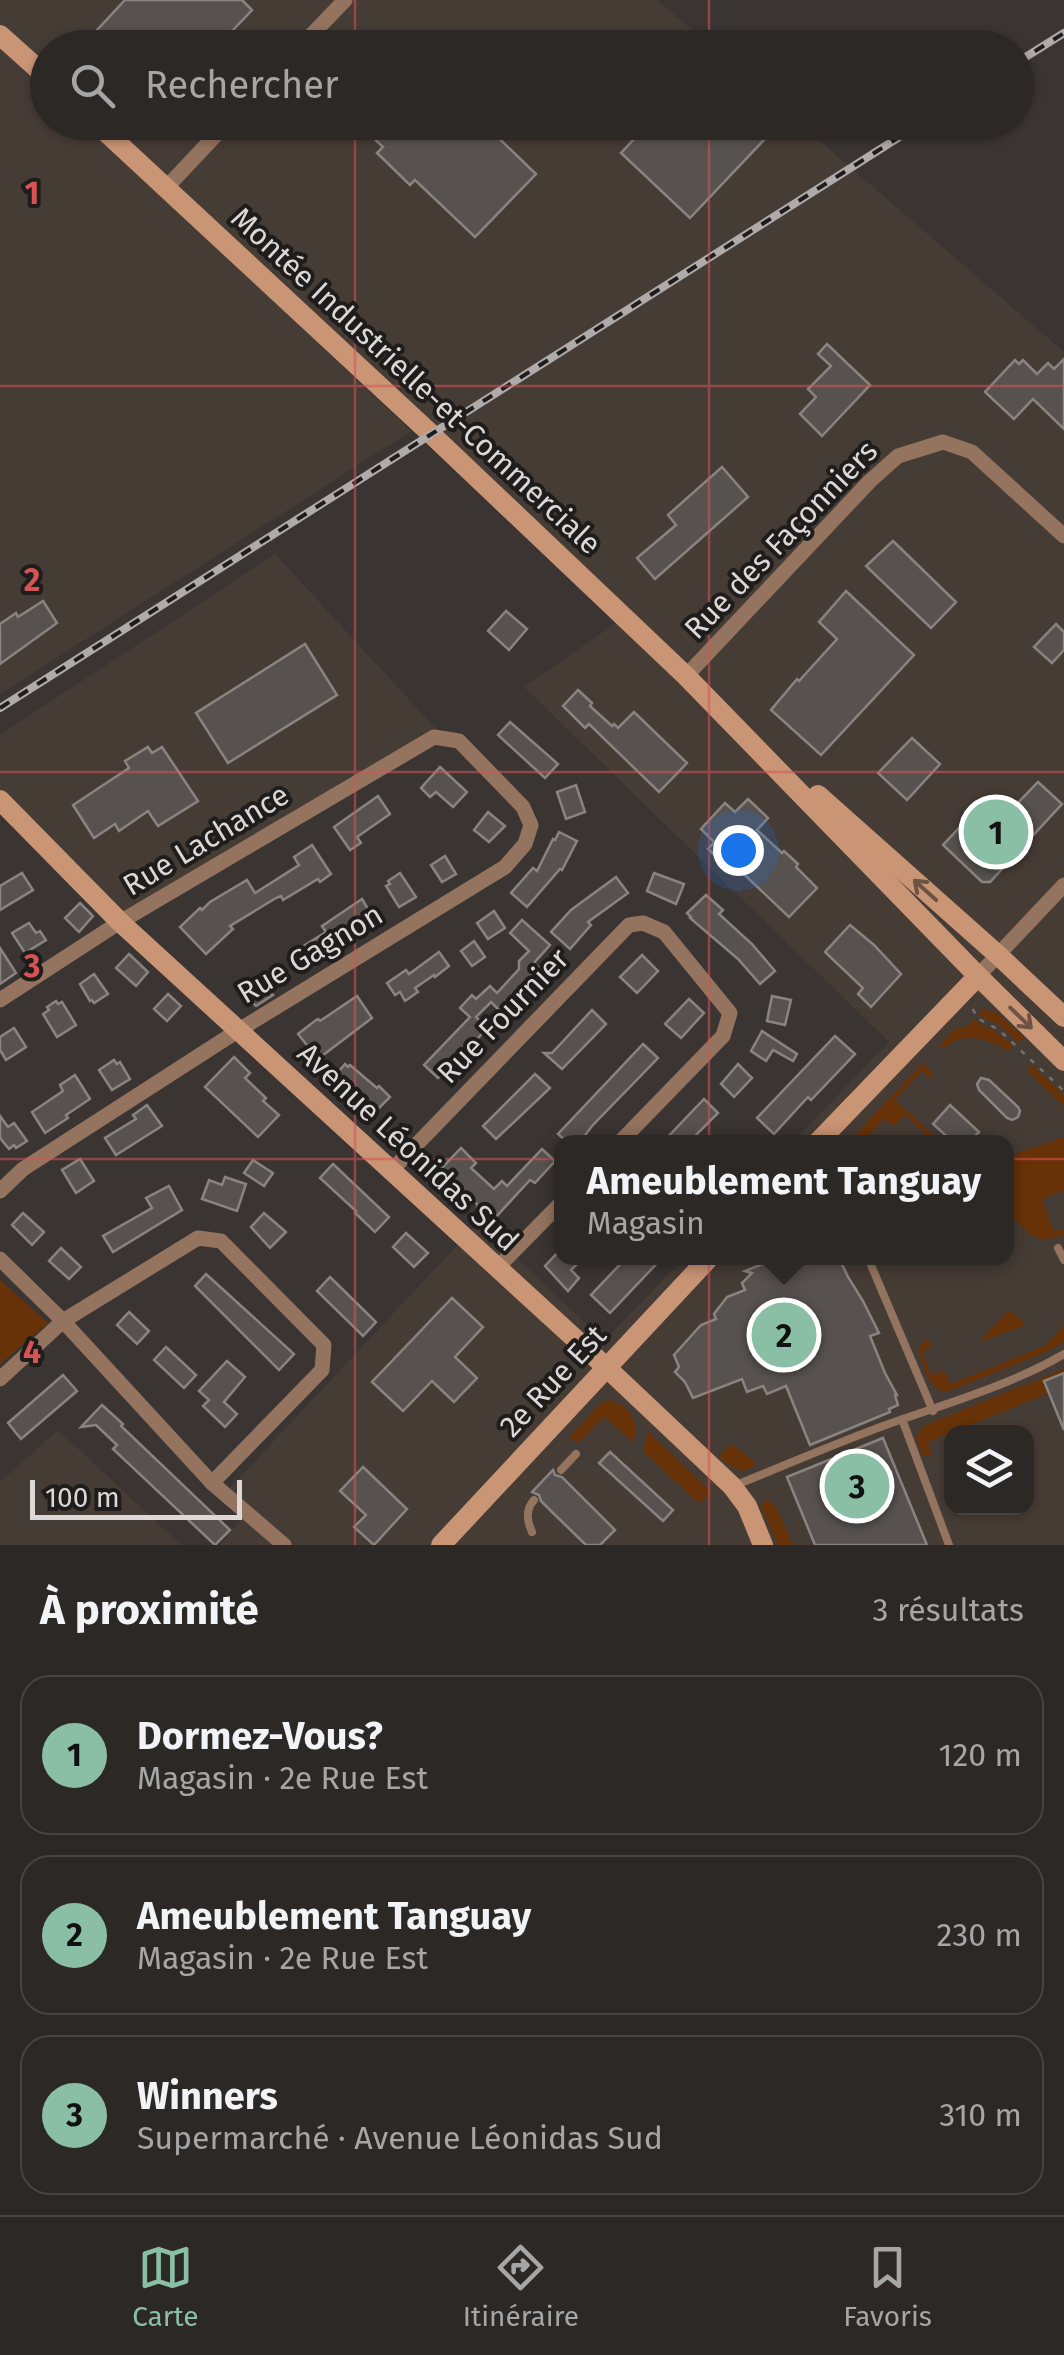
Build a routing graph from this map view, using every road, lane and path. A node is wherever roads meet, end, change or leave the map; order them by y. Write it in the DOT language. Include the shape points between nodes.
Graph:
graph roads {
  1 [pos="344,0"];
  2 [pos="316,30"];
  3 [pos="0,34"];
  4 [pos="30,62"];
  5 [pos="115,140"];
  6 [pos="211,140"];
  7 [pos="166,188"];
  8 [pos="1064,536"];
  9 [pos="689,680"];
  10 [pos="444,737"];
  11 [pos="4,809"];
  12 [pos="1064,885"];
  13 [pos="120,922"];
  14 [pos="998,954"];
  15 [pos="978,976"];
  16 [pos="959,995"];
  17 [pos="0,1000"];
  18 [pos="1064,1018"];
  19 [pos="239,1030"];
  20 [pos="1056,1046"];
  21 [pos="1064,1061"];
  22 [pos="1064,1090"];
  23 [pos="627,1135"];
  24 [pos="825,1135"];
  25 [pos="390,1172"];
  26 [pos="0,1191"];
  27 [pos="554,1210"];
  28 [pos="1058,1248"];
  29 [pos="0,1259"];
  30 [pos="1064,1260"];
  31 [pos="702,1265"];
  32 [pos="871,1265"];
  33 [pos="496,1269"];
  34 [pos="63,1321"];
  35 [pos="1064,1354"];
  36 [pos="606,1368"];
  37 [pos="0,1378"];
  38 [pos="932,1411"];
  39 [pos="902,1420"];
  40 [pos="576,1454"];
  41 [pos="561,1470"];
  42 [pos="212,1483"];
  43 [pos="732,1486"];
  44 [pos="534,1500"];
  45 [pos="532,1532"];
  46 [pos="284,1545"];
  47 [pos="441,1545"];
  48 [pos="763,1545"];
  49 [pos="949,1545"];
  1 -- 2 [label="street"];
  3 -- 4 [label="main road"];
  5 -- 7 [label="main road, Montée Industrielle-et-Commerciale"];
  6 -- 7 [label="street"];
  7 -- 9 [label="main road, Montée Industrielle-et-Commerciale"];
  8 -- 9 [label="street, Rue des Façonniers" via="972,452 942,442 898,456"];
  14 -- 9 [label="main road, Montée Industrielle-et-Commerciale, one-way"];
  9 -- 15 [label="main road, Montée Industrielle-et-Commerciale"];
  10 -- 13 [label="street, Rue Lachance"];
  10 -- 19 [label="street, Rue Gagnon" via="458,741 523,807 531,825 525,844 505,867"];
  11 -- 13 [label="main road, Avenue Léonidas Sud"];
  12 -- 14 [label="street"];
  13 -- 17 [label="street, Rue Lachance"];
  13 -- 19 [label="main road, Avenue Léonidas Sud"];
  14 -- 15 [label="street"];
  14 -- 18 [label="main road, Montée Industrielle-et-Commerciale"];
  15 -- 16 [label="main road"];
  15 -- 20 [label="main road, Montée Industrielle-et-Commerciale, one-way"];
  16 -- 22 [label="path"];
  16 -- 24 [label="main road"];
  19 -- 25 [label="main road, Avenue Léonidas Sud"];
  19 -- 26 [label="street, Rue Gagnon" via="23,1168"];
  20 -- 21 [label="main road, Montée Industrielle-et-Commerciale"];
  23 -- 25 [label="street, Rue Fournier" via="722,1036 730,1013 664,932 643,923 629,925"];
  25 -- 33 [label="main road, Avenue Léonidas Sud"];
  27 -- 33 [label="street"];
  28 -- 30 [label="lane"];
  29 -- 34 [label="street"];
  31 -- 36 [label="main road, 2e Rue Est"];
  32 -- 38 [label="lane"];
  33 -- 36 [label="main road, Avenue Léonidas Sud"];
  34 -- 37 [label="street"];
  34 -- 42 [label="street"];
  34 -- 42 [label="street" via="198,1238 221,1241 305,1324 324,1345 322,1370"];
  35 -- 38 [label="lane"];
  36 -- 43 [label="main road, Avenue Léonidas Sud"];
  36 -- 47 [label="main road, 2e Rue Est"];
  38 -- 39 [label="lane"];
  39 -- 43 [label="lane"];
  39 -- 49 [label="lane"];
  40 -- 41 [label="lane"];
  42 -- 46 [label="street"];
  43 -- 48 [label="main road, Avenue Léonidas Sud"];
  44 -- 45 [label="lane" via="527,1520"];
}
